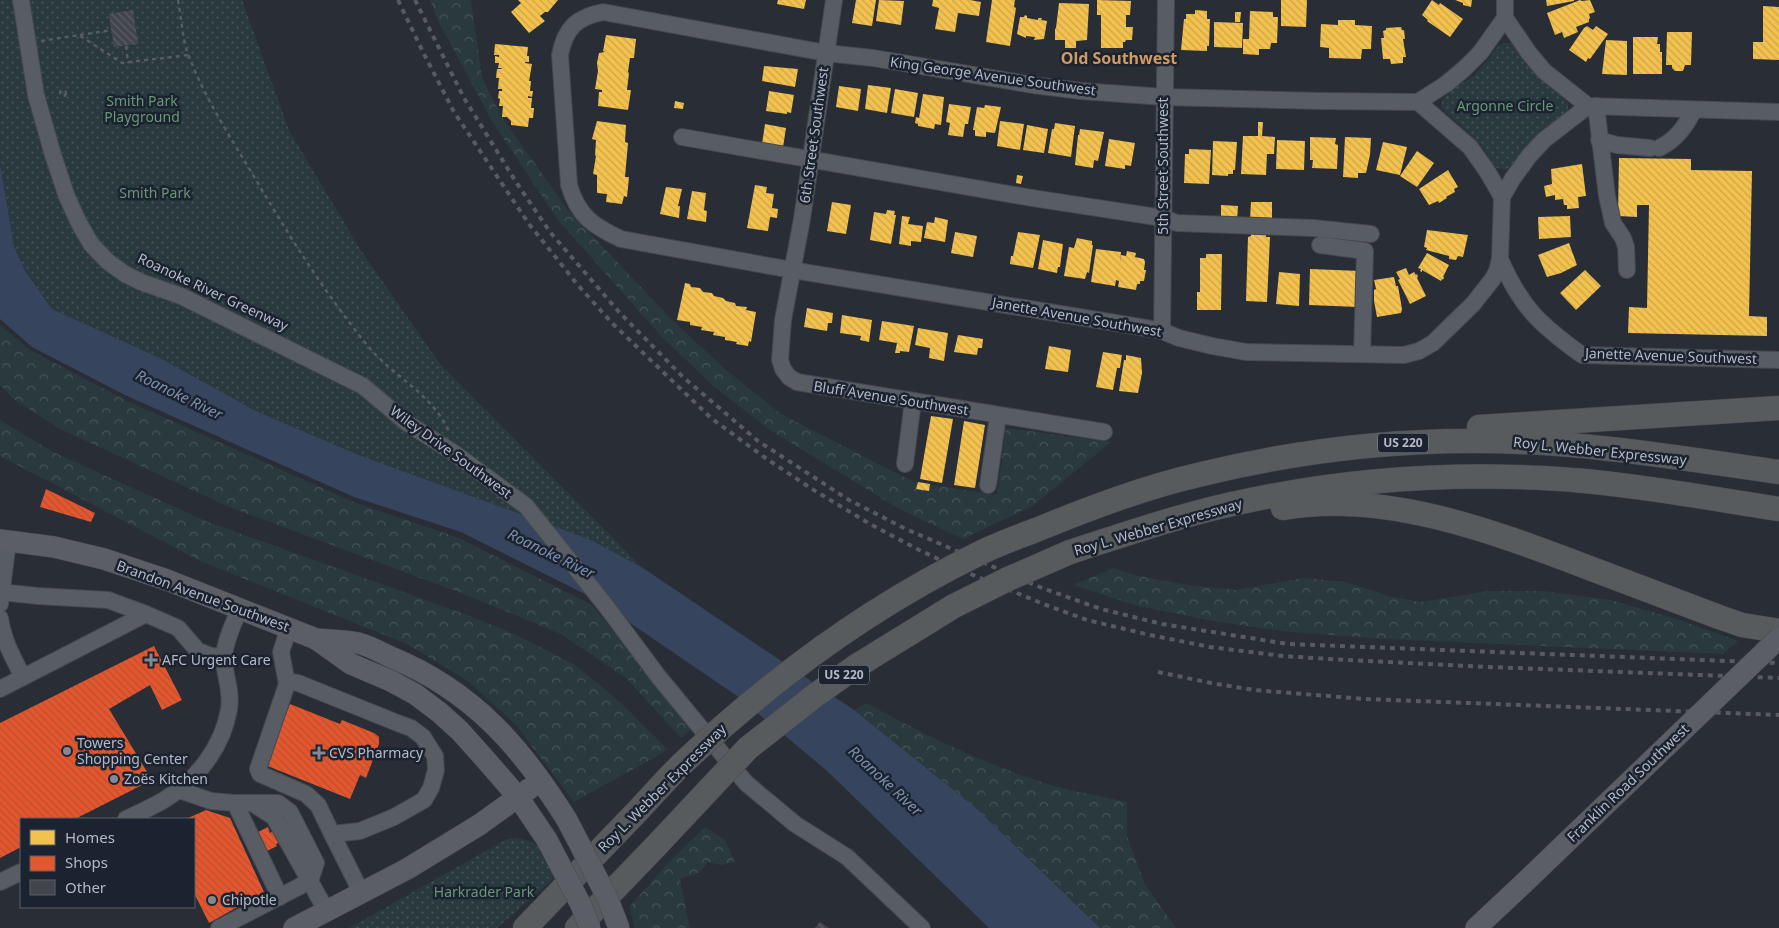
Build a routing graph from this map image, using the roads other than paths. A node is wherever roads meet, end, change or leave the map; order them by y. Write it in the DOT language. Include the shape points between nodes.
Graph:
graph roads {
  1 [pos="21,0"];
  2 [pos="834,0"];
  3 [pos="1166,0"];
  4 [pos="1505,0"];
  5 [pos="603,12"];
  6 [pos="1505,18"];
  7 [pos="826,53"];
  8 [pos="1164,97"];
  9 [pos="1418,102"];
  10 [pos="1592,106"];
  11 [pos="1694,110"];
  12 [pos="1779,112"];
  13 [pos="682,137"];
  14 [pos="1599,140"];
  15 [pos="810,160"];
  16 [pos="1502,197"];
  17 [pos="1164,218"];
  18 [pos="1371,234"];
  19 [pos="1320,245"];
  20 [pos="1500,259"];
  21 [pos="792,270"];
  22 [pos="1627,270"];
  23 [pos="1162,331"];
  24 [pos="1362,354"];
  25 [pos="1779,360"];
  26 [pos="913,402"];
  27 [pos="1779,408"];
  28 [pos="998,416"];
  29 [pos="1104,432"];
  30 [pos="1312,452"];
  31 [pos="905,464"];
  32 [pos="1779,472"];
  33 [pos="988,485"];
  34 [pos="1779,509"];
  35 [pos="1140,529"];
  36 [pos="4,541"];
  37 [pos="0,592"];
  38 [pos="0,604"];
  39 [pos="240,608"];
  40 [pos="146,614"];
  41 [pos="0,618"];
  42 [pos="289,628"];
  43 [pos="1779,631"];
  44 [pos="316,638"];
  45 [pos="1779,638"];
  46 [pos="224,657"];
  47 [pos="23,677"];
  48 [pos="287,684"];
  49 [pos="0,689"];
  50 [pos="541,781"];
  51 [pos="179,790"];
  52 [pos="518,798"];
  53 [pos="249,803"];
  54 [pos="128,818"];
  55 [pos="332,834"];
  56 [pos="20,872"];
  57 [pos="308,880"];
  58 [pos="0,882"];
  59 [pos="362,894"];
  60 [pos="280,897"];
  61 [pos="326,912"];
  62 [pos="219,928"];
  63 [pos="294,928"];
  64 [pos="524,928"];
  65 [pos="577,928"];
  66 [pos="590,928"];
  67 [pos="619,928"];
  68 [pos="922,928"];
  69 [pos="1476,928"];
  1 -- 68 [label="street, Wiley Drive Southwest" via="36,94 53,155 67,197 91,244 107,261 140,282 181,296 363,386 407,423 526,506 746,783 795,824 847,858"];
  2 -- 7 [label="street, 6th Street Southwest"];
  3 -- 8 [label="street, 5th Street Southwest"];
  4 -- 6 [label="street"];
  5 -- 7 [label="street, King George Avenue Southwest"];
  5 -- 21 [label="street, Janette Avenue Southwest" via="590,15 569,29 560,54 569,185 581,212 601,230 621,239"];
  6 -- 9 [label="street" via="1464,69"];
  6 -- 10 [label="street" via="1544,71"];
  7 -- 8 [label="street, King George Avenue Southwest" via="1033,85"];
  7 -- 15 [label="street, 6th Street Southwest"];
  8 -- 9 [label="street, King George Avenue Southwest"];
  8 -- 17 [label="street, 5th Street Southwest"];
  9 -- 16 [label="street" via="1470,147"];
  10 -- 11 [label="street"];
  10 -- 14 [label="street"];
  10 -- 16 [label="street" via="1544,140"];
  11 -- 12 [label="street"];
  11 -- 14 [label="street" via="1687,124 1668,144 1655,148 1616,145"];
  13 -- 15 [label="street"];
  14 -- 22 [label="street" via="1607,196 1614,223 1626,247"];
  15 -- 17 [label="street"];
  15 -- 21 [label="street, 6th Street Southwest"];
  16 -- 20 [label="street"];
  17 -- 18 [label="street" via="1177,223 1313,228"];
  17 -- 23 [label="street, 5th Street Southwest"];
  19 -- 24 [label="street" via="1365,251"];
  20 -- 24 [label="street, Janette Avenue Southwest" via="1492,280 1473,304 1433,343 1404,355"];
  20 -- 25 [label="street, Janette Avenue Southwest" via="1510,282 1535,317 1582,355"];
  21 -- 23 [label="street, Janette Avenue Southwest"];
  21 -- 26 [label="street, Bluff Avenue Southwest" via="780,360 789,377 797,382"];
  23 -- 24 [label="street, Janette Avenue Southwest" via="1179,338 1246,352"];
  26 -- 28 [label="street, Bluff Avenue Southwest"];
  26 -- 31 [label="street"];
  27 -- 30 [label="highway" via="1426,430 1376,437"];
  28 -- 29 [label="street, Bluff Avenue Southwest"];
  28 -- 33 [label="street"];
  30 -- 32 [label="highway, Roy L. Webber Expressway / US 220" via="1426,442 1536,443 1610,449"];
  30 -- 64 [label="highway, Roy L. Webber Expressway / US 220, bridge" via="1201,474 1094,506 981,553 878,611 814,653 726,724 683,763"];
  34 -- 35 [label="highway, Roy L. Webber Expressway / US 220" via="1545,478 1433,477 1305,490 1249,500"];
  35 -- 43 [label="highway" via="1296,505 1372,506 1477,527 1742,625"];
  35 -- 65 [label="highway, Roy L. Webber Expressway / US 220, bridge" via="1070,552 954,606 813,697 748,748"];
  36 -- 37 [label="street"];
  36 -- 39 [label="main road, Brandon Avenue Southwest" via="54,547 104,559"];
  37 -- 38 [label="street"];
  37 -- 40 [label="street" via="108,600"];
  39 -- 42 [label="main road, Brandon Avenue Southwest"];
  39 -- 46 [label="street"];
  40 -- 46 [label="street" via="178,628 198,650"];
  40 -- 47 [label="street"];
  41 -- 47 [label="street" via="8,647"];
  42 -- 44 [label="main road, Brandon Avenue Southwest"];
  42 -- 48 [label="street" via="281,652"];
  44 -- 50 [label="main road, Brandon Avenue Southwest" via="358,643 432,676 493,723"];
  44 -- 52 [label="main road, Brandon Avenue Southwest" via="351,664 399,685 439,712 460,731"];
  45 -- 69 [label="main road, Franklin Road Southwest, bridge"];
  46 -- 51 [label="street" via="230,689 229,709 222,734 209,758"];
  47 -- 49 [label="street"];
  48 -- 55 [label="street" via="258,769 265,777 306,794 318,806"];
  48 -- 55 [label="street" via="298,683 411,728 423,737 435,756 436,770 424,800 360,831"];
  50 -- 52 [label="main road"];
  50 -- 67 [label="main road, Brandon Avenue Southwest, bridge" via="567,820 607,897"];
  51 -- 53 [label="street" via="211,801"];
  51 -- 54 [label="street"];
  52 -- 59 [label="main road" via="443,848"];
  52 -- 66 [label="main road, Brandon Avenue Southwest, bridge" via="547,840"];
  53 -- 57 [label="street" via="268,822"];
  53 -- 57 [label="street" via="278,803 290,812 316,863"];
  53 -- 60 [label="street"];
  55 -- 59 [label="street"];
  56 -- 58 [label="street"];
  57 -- 60 [label="street"];
  57 -- 61 [label="street"];
  59 -- 61 [label="main road"];
  60 -- 62 [label="street"];
  61 -- 63 [label="main road"];
}
